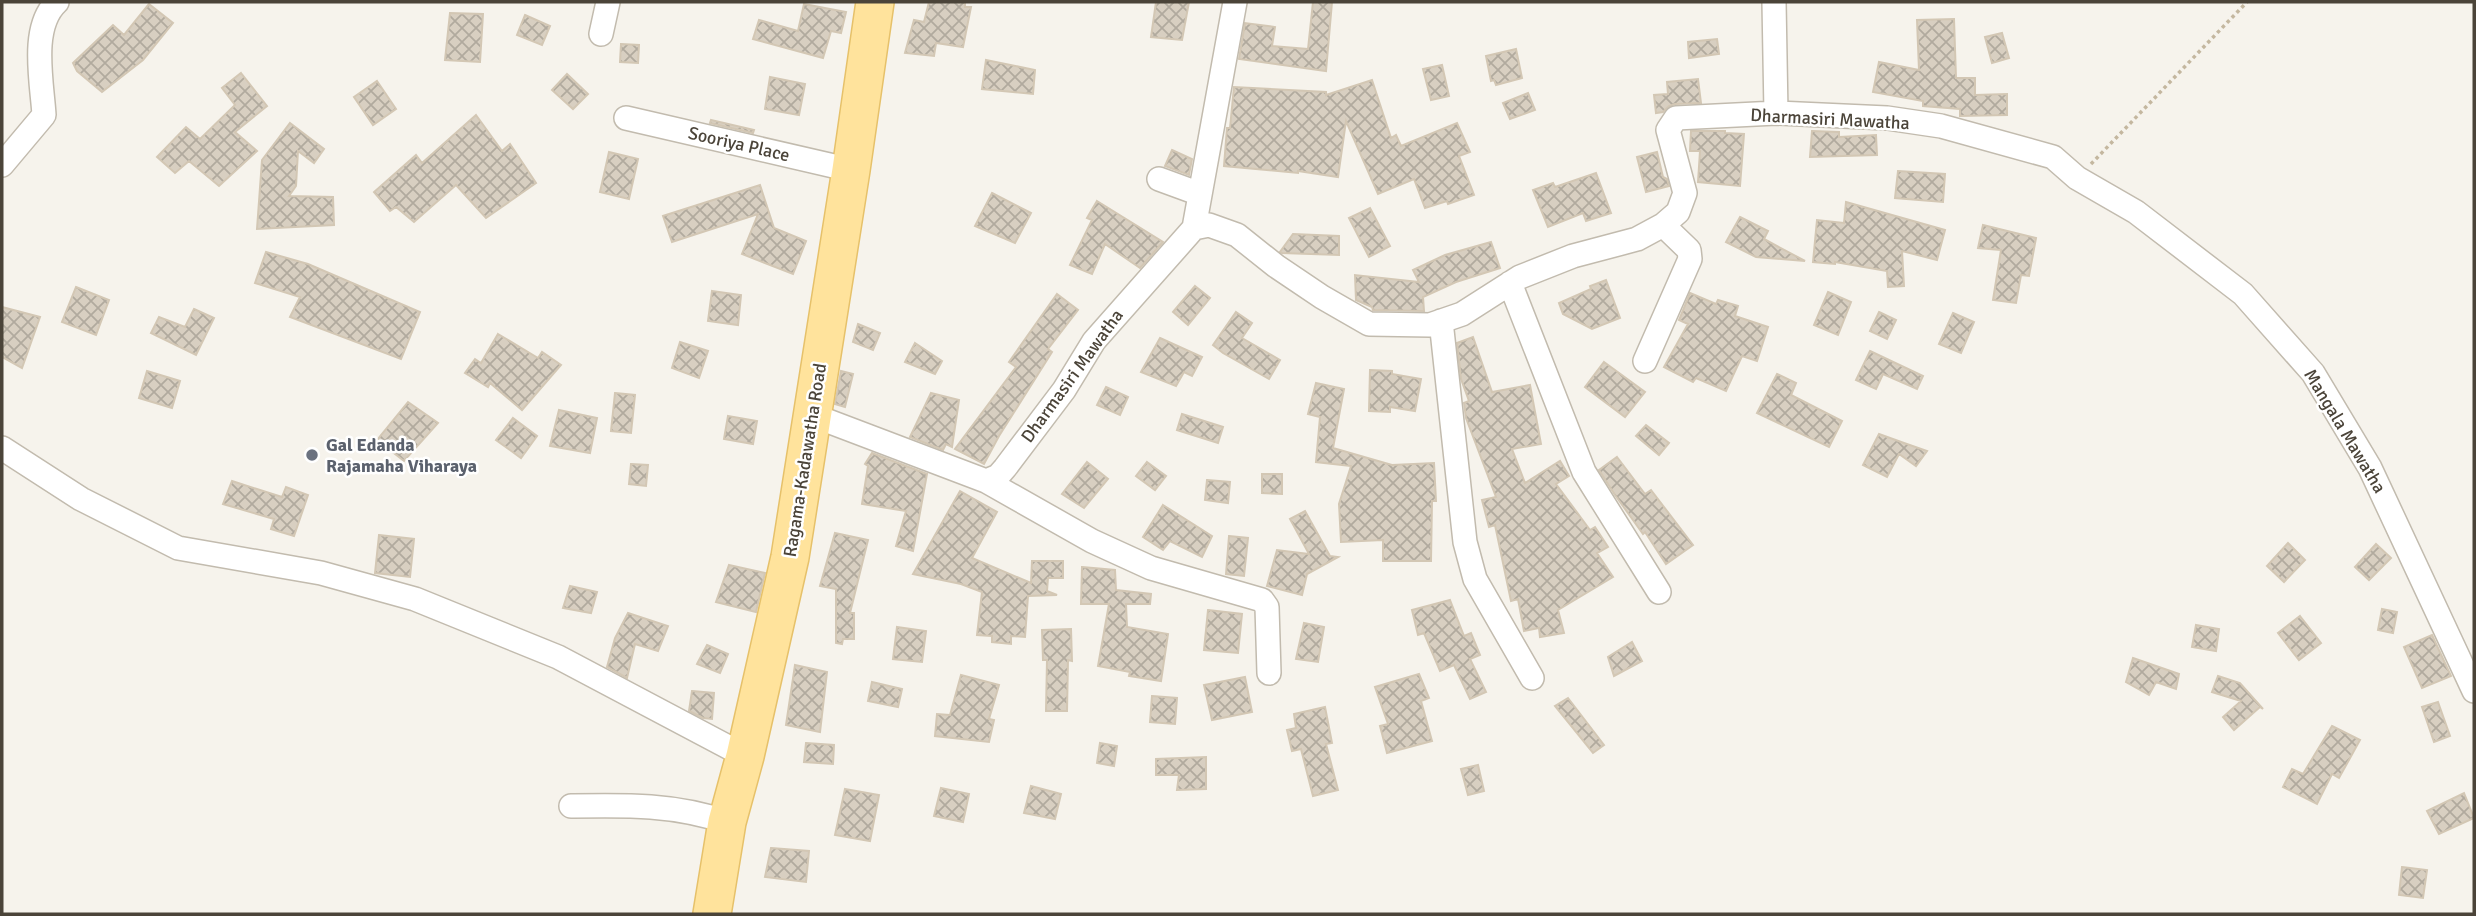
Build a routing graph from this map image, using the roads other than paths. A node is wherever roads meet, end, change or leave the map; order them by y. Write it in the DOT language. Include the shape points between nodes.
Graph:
graph roads {
  1 [pos="57,2"];
  2 [pos="608,2"];
  3 [pos="875,2"];
  4 [pos="1234,2"];
  5 [pos="1774,2"];
  6 [pos="601,34"];
  7 [pos="1776,113"];
  8 [pos="626,118"];
  9 [pos="2,165"];
  10 [pos="851,170"];
  11 [pos="2077,178"];
  12 [pos="1159,179"];
  13 [pos="1200,194"];
  14 [pos="1663,225"];
  15 [pos="1194,228"];
  16 [pos="1510,283"];
  17 [pos="1441,321"];
  18 [pos="1645,361"];
  19 [pos="813,415"];
  20 [pos="2,448"];
  21 [pos="986,481"];
  22 [pos="1659,592"];
  23 [pos="1269,673"];
  24 [pos="1532,678"];
  25 [pos="2474,691"];
  26 [pos="745,757"];
  27 [pos="572,806"];
  28 [pos="727,822"];
  29 [pos="712,914"];
  1 -- 9 [label="street" via="50,8 39,42 44,114"];
  2 -- 6 [label="street"];
  3 -- 10 [label="main road, Ragama-Kadawatha Road"];
  4 -- 13 [label="street"];
  5 -- 7 [label="street"];
  7 -- 11 [label="street, Dharmasiri Mawatha" via="1887,118 1941,126 2053,157"];
  7 -- 14 [label="street, Dharmasiri Mawatha" via="1676,118 1668,130 1685,193 1678,212"];
  8 -- 10 [label="street, Sooriya Place"];
  10 -- 19 [label="main road, Ragama-Kadawatha Road"];
  11 -- 25 [label="street, Mangala Mawatha" via="2136,212 2243,294 2313,373 2370,468"];
  12 -- 13 [label="street"];
  13 -- 15 [label="street"];
  14 -- 16 [label="street, Dharmasiri Mawatha" via="1637,239 1573,256"];
  14 -- 18 [label="street" via="1689,250 1690,259"];
  15 -- 17 [label="street, Dharmasiri Mawatha" via="1209,225 1237,235 1322,298 1369,324 1430,325"];
  15 -- 21 [label="street, Dharmasiri Mawatha" via="1094,341 1064,390 1005,468"];
  16 -- 17 [label="street, Dharmasiri Mawatha" via="1462,314"];
  16 -- 22 [label="street" via="1584,471"];
  17 -- 24 [label="street" via="1465,542 1475,579"];
  19 -- 21 [label="street"];
  19 -- 26 [label="main road, Ragama-Kadawatha Road" via="790,557"];
  20 -- 26 [label="street" via="81,499 178,548 321,573 415,599 558,657"];
  21 -- 23 [label="street" via="1092,541 1151,568 1262,600 1267,607"];
  26 -- 28 [label="main road, Ragama-Kadawatha Road"];
  27 -- 28 [label="street" via="665,806"];
  28 -- 29 [label="main road, Ragama-Kadawatha Road"];
}
